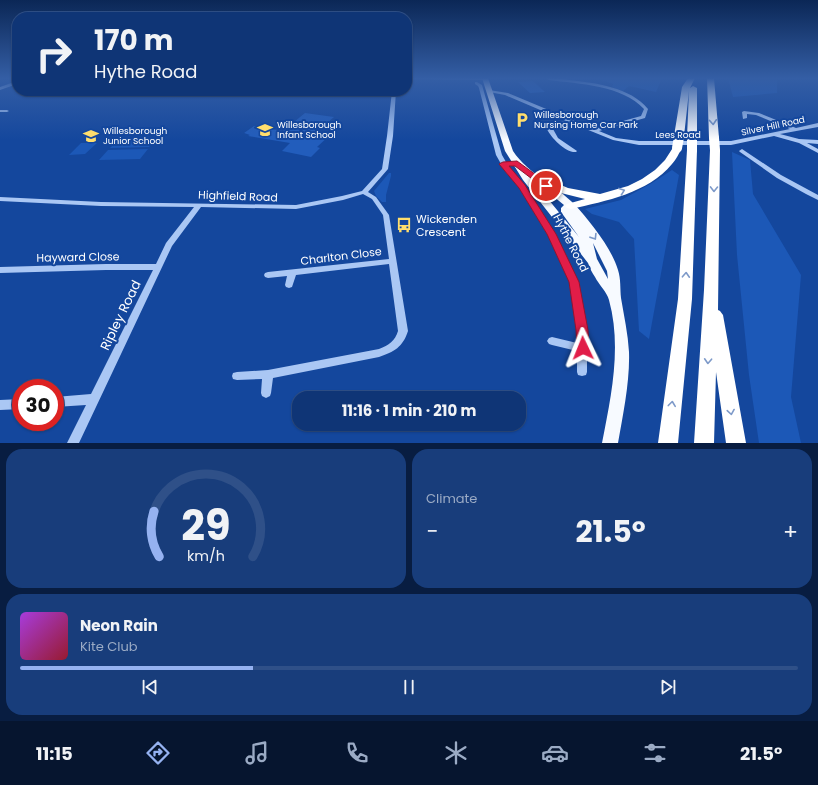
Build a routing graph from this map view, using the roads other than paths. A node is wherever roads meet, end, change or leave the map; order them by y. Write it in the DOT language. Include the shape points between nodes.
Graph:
graph roads {
  1 [pos="393,99"];
  2 [pos="484,99"];
  3 [pos="493,99"];
  4 [pos="517,99"];
  5 [pos="633,99"];
  6 [pos="684,99"];
  7 [pos="692,99"];
  8 [pos="711,99"];
  9 [pos="485,104"];
  10 [pos="495,105"];
  11 [pos="0,111"];
  12 [pos="7,112"];
  13 [pos="745,118"];
  14 [pos="571,121"];
  15 [pos="818,125"];
  16 [pos="794,129"];
  17 [pos="595,130"];
  18 [pos="776,134"];
  19 [pos="799,141"];
  20 [pos="818,142"];
  21 [pos="731,143"];
  22 [pos="574,151"];
  23 [pos="742,151"];
  24 [pos="818,151"];
  25 [pos="503,164"];
  26 [pos="517,164"];
  27 [pos="535,177"];
  28 [pos="364,192"];
  29 [pos="605,196"];
  30 [pos="818,198"];
  31 [pos="0,199"];
  32 [pos="199,205"];
  33 [pos="571,206"];
  34 [pos="392,261"];
  35 [pos="593,262"];
  36 [pos="157,267"];
  37 [pos="0,270"];
  38 [pos="292,273"];
  39 [pos="268,275"];
  40 [pos="289,285"];
  41 [pos="711,290"];
  42 [pos="615,298"];
  43 [pos="552,341"];
  44 [pos="583,348"];
  45 [pos="582,372"];
  46 [pos="268,374"];
  47 [pos="237,376"];
  48 [pos="266,393"];
  49 [pos="94,400"];
  50 [pos="64,402"];
  51 [pos="12,404"];
  52 [pos="0,405"];
  53 [pos="73,443"];
  54 [pos="610,443"];
  55 [pos="668,443"];
  56 [pos="704,443"];
  57 [pos="736,443"];
  1 -- 28 [label="street" via="385,169"];
  2 -- 9 [label="street, Hythe Road"];
  3 -- 10 [label="main road, Hythe Road"];
  4 -- 14 [label="street, Lees Road"];
  5 -- 17 [label="street" via="644,105 646,109 643,117"];
  29 -- 6 [label="highway, one-way, bridge" via="633,187 665,169 677,148"];
  55 -- 7 [label="highway, one-way" via="685,299"];
  8 -- 41 [label="highway, one-way" via="714,144"];
  9 -- 10 [label="street"];
  9 -- 25 [label="street, Hythe Road"];
  10 -- 26 [label="main road, Hythe Road" via="509,151"];
  11 -- 12 [label="street"];
  13 -- 16 [label="street" via="744,112 757,114"];
  14 -- 17 [label="street, Lees Road"];
  14 -- 22 [label="street" via="550,129 557,139"];
  15 -- 16 [label="street, Silver Hill Road"];
  16 -- 18 [label="street, Silver Hill Road"];
  17 -- 21 [label="street, Lees Road" via="615,138 639,143"];
  18 -- 19 [label="street"];
  18 -- 21 [label="street, Silver Hill Road"];
  19 -- 20 [label="street"];
  19 -- 24 [label="street"];
  23 -- 30 [label="street" via="760,165"];
  25 -- 26 [label="street"];
  25 -- 44 [label="street, Hythe Road" via="522,186 552,234 574,282"];
  26 -- 27 [label="main road, Hythe Road"];
  26 -- 35 [label="main road, Hythe Road"];
  27 -- 29 [label="highway" via="583,196"];
  27 -- 33 [label="main road, Hythe Road"];
  28 -- 32 [label="street, Highfield Road" via="320,204 296,207"];
  28 -- 34 [label="street" via="374,198 386,215"];
  29 -- 33 [label="highway"];
  31 -- 32 [label="street, Highfield Road"];
  32 -- 36 [label="street, Ripley Road" via="169,245"];
  33 -- 35 [label="main road" via="566,208 566,212 587,241"];
  33 -- 42 [label="main road, Hythe Road, one-way" via="605,254 613,271"];
  34 -- 38 [label="street, Charlton Close"];
  34 -- 46 [label="street" via="403,331 397,345 379,354"];
  35 -- 42 [label="main road, Hythe Road"];
  36 -- 37 [label="street, Hayward Close"];
  36 -- 49 [label="street, Ripley Road"];
  38 -- 39 [label="street, Charlton Close"];
  38 -- 40 [label="street, Charlton Close"];
  41 -- 56 [label="highway, one-way"];
  41 -- 57 [label="highway, one-way"];
  42 -- 54 [label="main road, Hythe Road" via="622,354"];
  43 -- 44 [label="street"];
  44 -- 45 [label="street, Hythe Road"];
  46 -- 47 [label="street"];
  46 -- 48 [label="street"];
  49 -- 50 [label="street"];
  49 -- 53 [label="street, Ripley Road"];
  51 -- 52 [label="street"];
}
